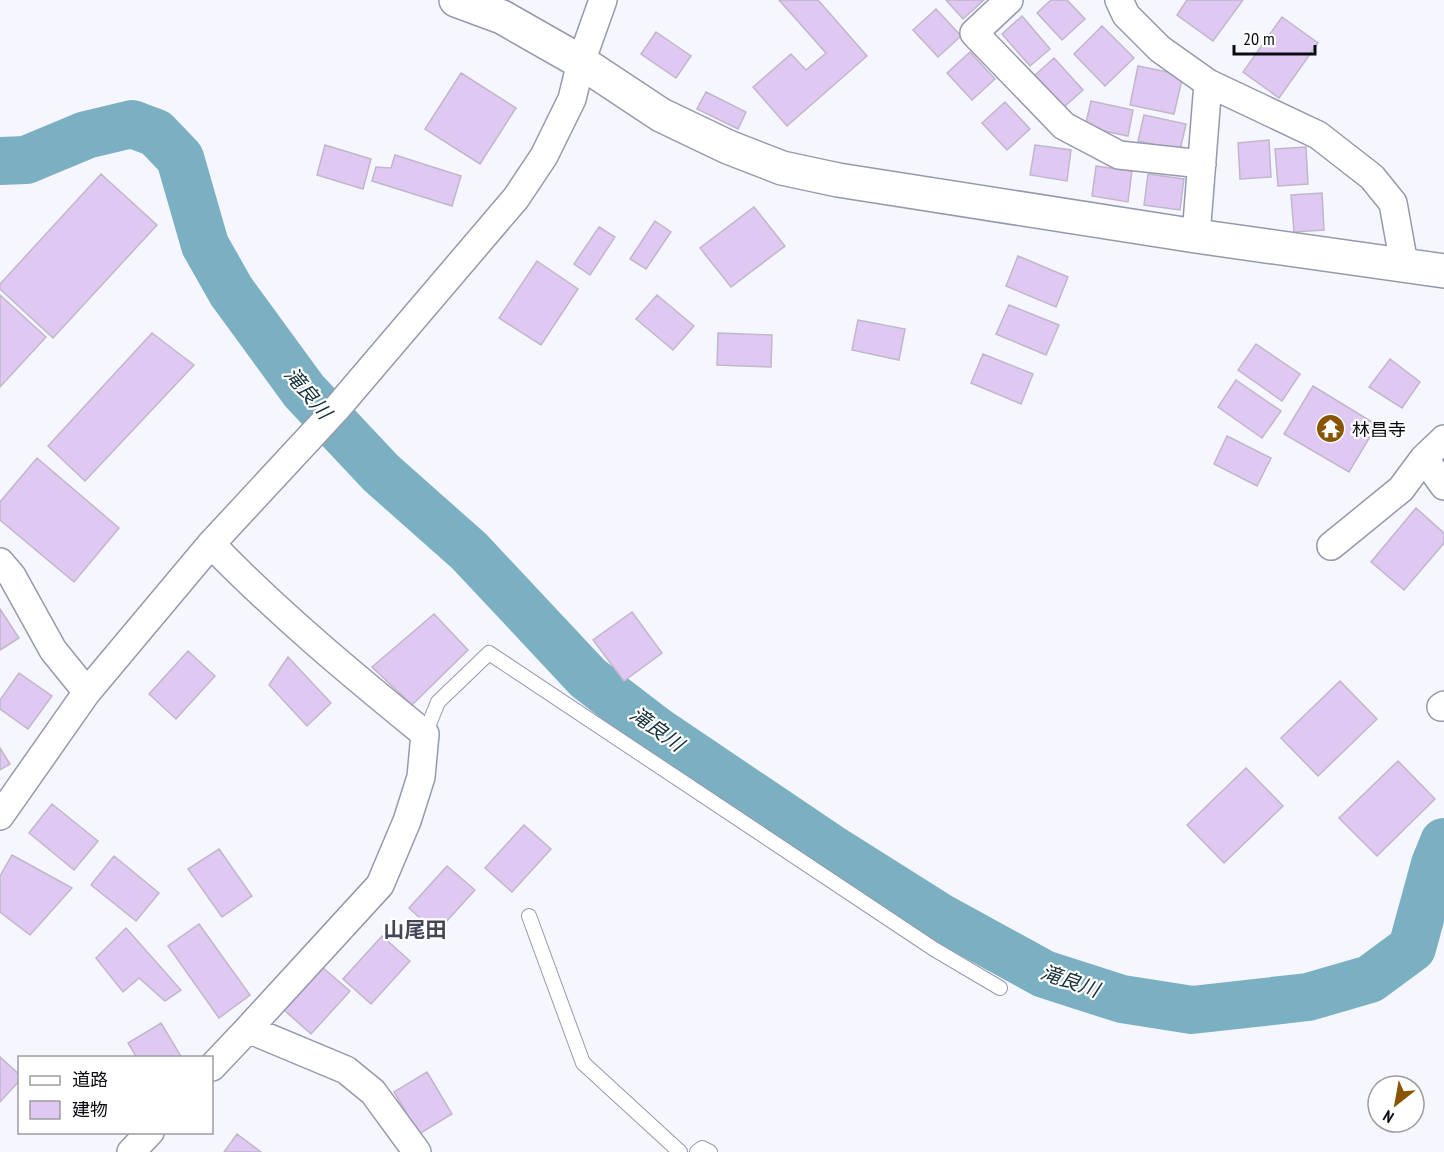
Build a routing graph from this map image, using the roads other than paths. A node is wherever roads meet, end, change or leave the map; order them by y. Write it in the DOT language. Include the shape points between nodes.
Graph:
graph roads {
  1 [pos="456,0"];
  2 [pos="603,0"];
  3 [pos="1009,0"];
  4 [pos="1119,0"];
  5 [pos="581,62"];
  6 [pos="1208,83"];
  7 [pos="1202,164"];
  8 [pos="1196,236"];
  9 [pos="1404,264"];
  10 [pos="1444,271"];
  11 [pos="1444,439"];
  12 [pos="1424,458"];
  13 [pos="1444,486"];
  14 [pos="211,544"];
  15 [pos="1331,546"];
  16 [pos="0,562"];
  17 [pos="87,692"];
  18 [pos="425,734"];
  19 [pos="0,816"];
  20 [pos="529,916"];
  21 [pos="1000,988"];
  22 [pos="248,1029"];
  23 [pos="213,1067"];
  24 [pos="148,1134"];
  25 [pos="131,1152"];
  26 [pos="417,1152"];
  27 [pos="680,1152"];
  28 [pos="697,1152"];
  29 [pos="710,1152"];
  1 -- 5 [label="street" via="502,16"];
  2 -- 5 [label="street"];
  3 -- 7 [label="street" via="974,33 1064,126 1119,155"];
  4 -- 6 [label="street" via="1126,15 1160,49"];
  5 -- 8 [label="street" via="661,115 783,168 837,180"];
  5 -- 14 [label="street" via="567,108 544,156 516,198 310,438"];
  6 -- 7 [label="street"];
  6 -- 9 [label="street" via="1318,135 1372,177 1393,203"];
  7 -- 8 [label="street"];
  8 -- 9 [label="street"];
  9 -- 10 [label="street"];
  11 -- 12 [label="street"];
  12 -- 13 [label="street"];
  12 -- 15 [label="street" via="1401,489"];
  14 -- 17 [label="street"];
  14 -- 18 [label="street" via="319,648"];
  16 -- 17 [label="street" via="12,576 53,650"];
  17 -- 19 [label="street"];
  18 -- 21 [label="lane" via="438,702 489,653 934,949"];
  18 -- 22 [label="street" via="421,777 380,885"];
  20 -- 27 [label="lane" via="583,1063"];
  22 -- 23 [label="street"];
  22 -- 26 [label="street" via="346,1070 373,1092"];
  24 -- 25 [label="street"];
  28 -- 29 [label="lane" via="702,1148"];
}
